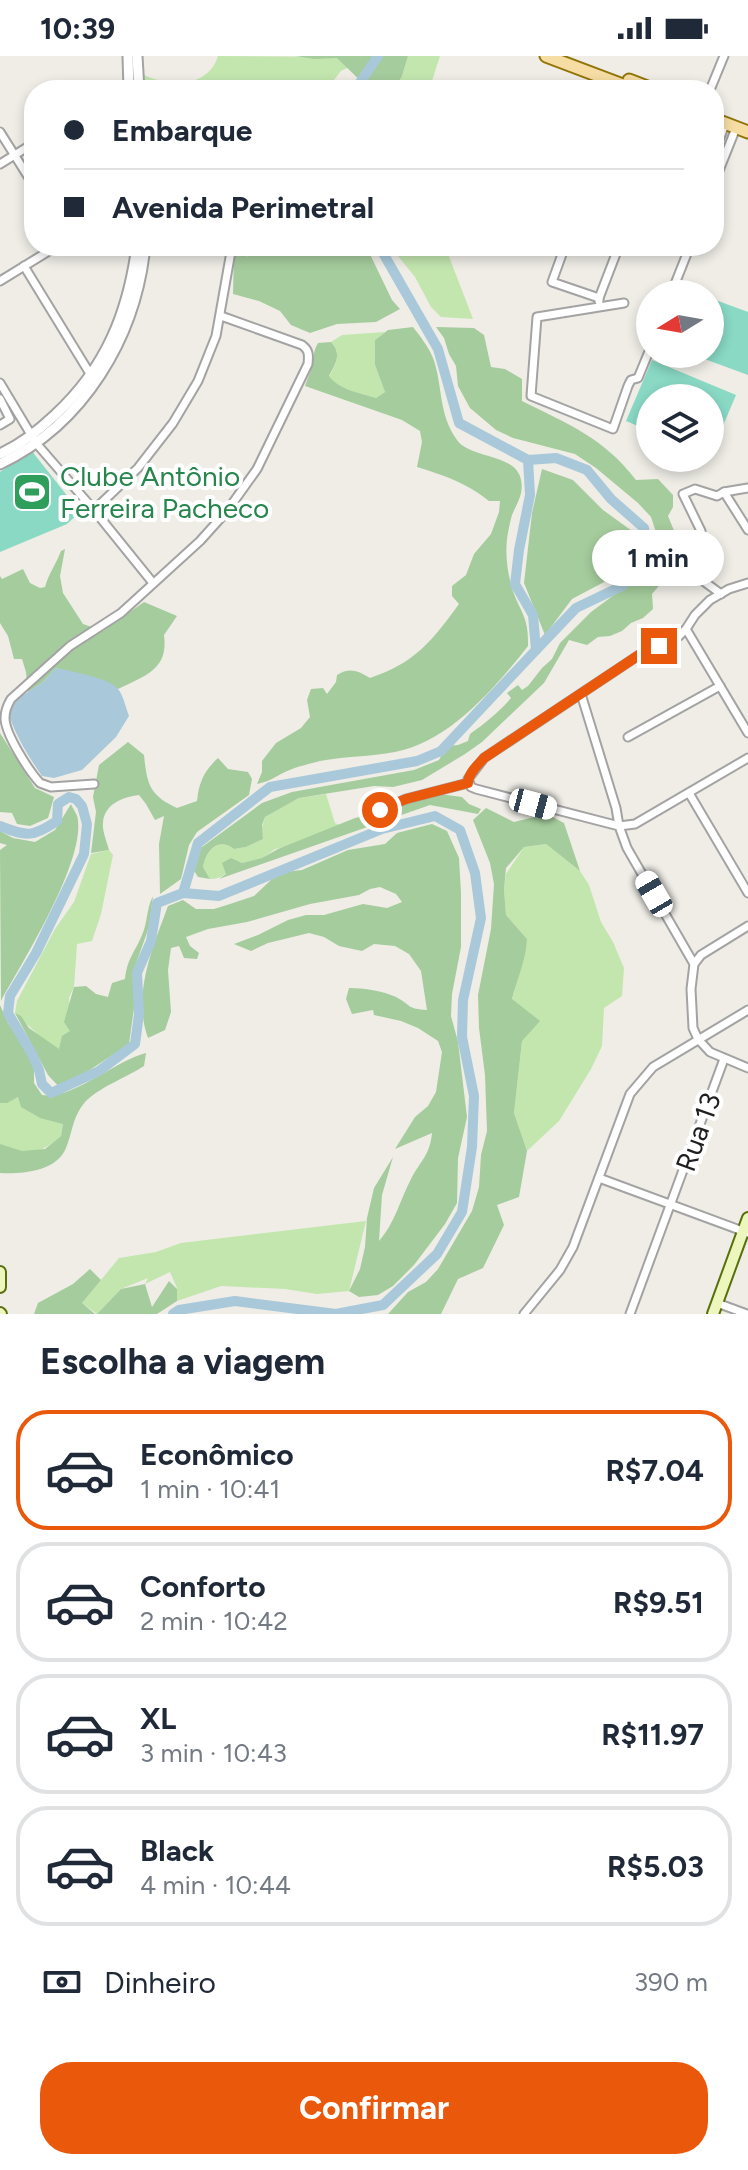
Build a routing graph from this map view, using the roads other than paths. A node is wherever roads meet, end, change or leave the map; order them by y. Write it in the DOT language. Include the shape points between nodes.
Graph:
graph roads {
  1 [pos="128,56"];
  2 [pos="137,56"];
  3 [pos="548,56"];
  4 [pos="567,56"];
  5 [pos="724,56"];
  6 [pos="133,80"];
  7 [pos="135,80"];
  8 [pos="606,80"];
  9 [pos="629,80"];
  10 [pos="714,80"];
  11 [pos="731,124"];
  12 [pos="0,132"];
  13 [pos="748,132"];
  14 [pos="724,148"];
  15 [pos="24,149"];
  16 [pos="14,155"];
  17 [pos="0,164"];
  18 [pos="24,170"];
  19 [pos="40,256"];
  20 [pos="135,256"];
  21 [pos="144,256"];
  22 [pos="230,256"];
  23 [pos="561,256"];
  24 [pos="615,256"];
  25 [pos="686,256"];
  26 [pos="24,266"];
  27 [pos="677,280"];
  28 [pos="0,281"];
  29 [pos="599,298"];
  30 [pos="624,303"];
  31 [pos="600,308"];
  32 [pos="221,316"];
  33 [pos="642,368"];
  34 [pos="94,379"];
  35 [pos="0,383"];
  36 [pos="2,397"];
  37 [pos="0,425"];
  38 [pos="34,440"];
  39 [pos="0,454"];
  40 [pos="0,464"];
  41 [pos="748,488"];
  42 [pos="724,492"];
  43 [pos="94,510"];
  44 [pos="748,530"];
  45 [pos="701,531"];
  46 [pos="683,571"];
  47 [pos="153,583"];
  48 [pos="748,583"];
  49 [pos="721,594"];
  50 [pos="686,629"];
  51 [pos="720,686"];
  52 [pos="581,694"];
  53 [pos="748,733"];
  54 [pos="628,737"];
  55 [pos="748,758"];
  56 [pos="468,783"];
  57 [pos="94,784"];
  58 [pos="689,793"];
  59 [pos="380,810"];
  60 [pos="619,826"];
  61 [pos="748,893"];
  62 [pos="748,926"];
  63 [pos="694,964"];
  64 [pos="748,1010"];
  65 [pos="709,1033"];
  66 [pos="698,1039"];
  67 [pos="710,1052"];
  68 [pos="724,1059"];
  69 [pos="748,1068"];
  70 [pos="599,1178"];
  71 [pos="671,1205"];
  72 [pos="748,1218"];
  73 [pos="746,1232"];
  74 [pos="0,1272"];
  75 [pos="0,1287"];
  76 [pos="715,1309"];
  77 [pos="526,1312"];
  78 [pos="537,1314"];
  79 [pos="630,1314"];
  80 [pos="747,1314"];
  1 -- 6 [label="street"];
  2 -- 7 [label="street"];
  3 -- 8 [label="main road"];
  4 -- 9 [label="main road"];
  5 -- 10 [label="street"];
  11 -- 13 [label="main road"];
  11 -- 14 [label="street"];
  12 -- 16 [label="street"];
  15 -- 16 [label="street"];
  16 -- 17 [label="street"];
  16 -- 18 [label="street"];
  19 -- 26 [label="street"];
  20 -- 34 [label="street" via="121,319"];
  21 -- 34 [label="street" via="128,324"];
  22 -- 32 [label="street"];
  23 -- 29 [label="street" via="552,282"];
  24 -- 29 [label="street"];
  25 -- 27 [label="street"];
  26 -- 28 [label="street"];
  26 -- 34 [label="street"];
  29 -- 31 [label="street"];
  30 -- 31 [label="street"];
  31 -- 33 [label="street" via="537,317 531,396 613,429 628,386"];
  32 -- 43 [label="street" via="198,381 173,423 138,468"];
  32 -- 47 [label="street" via="302,345 308,364 257,469 200,541"];
  34 -- 38 [label="street"];
  35 -- 36 [label="street"];
  36 -- 37 [label="street" via="10,419"];
  36 -- 38 [label="street"];
  38 -- 39 [label="street"];
  38 -- 40 [label="street"];
  38 -- 43 [label="street"];
  41 -- 42 [label="street"];
  42 -- 44 [label="street"];
  42 -- 45 [label="street" via="712,496 695,489 683,494"];
  43 -- 47 [label="street"];
  46 -- 49 [label="street"];
  47 -- 57 [label="street" via="11,699 4,719 40,783"];
  48 -- 49 [label="street"];
  49 -- 50 [label="street"];
  50 -- 51 [label="street"];
  50 -- 52 [label="street"];
  51 -- 53 [label="street"];
  51 -- 54 [label="street"];
  52 -- 56 [label="street" via="484,758"];
  52 -- 60 [label="street"];
  55 -- 58 [label="street"];
  56 -- 59 [label="street"];
  56 -- 60 [label="street"];
  58 -- 60 [label="street" via="635,824"];
  58 -- 61 [label="street"];
  60 -- 63 [label="street"];
  62 -- 63 [label="street"];
  63 -- 66 [label="street" via="693,1028"];
  64 -- 65 [label="street"];
  65 -- 66 [label="street"];
  65 -- 67 [label="street"];
  66 -- 67 [label="street"];
  66 -- 70 [label="street" via="653,1067 630,1094"];
  67 -- 68 [label="street"];
  68 -- 69 [label="street"];
  68 -- 71 [label="street, Rua 13"];
  70 -- 71 [label="street"];
  70 -- 77 [label="street" via="573,1247"];
  71 -- 73 [label="street"];
  71 -- 79 [label="street, Rua 13"];
  72 -- 73 [label="main road"];
  73 -- 76 [label="main road"];
  74 -- 75 [label="main road"];
  76 -- 80 [label="street"];
  77 -- 78 [label="street"];
}
